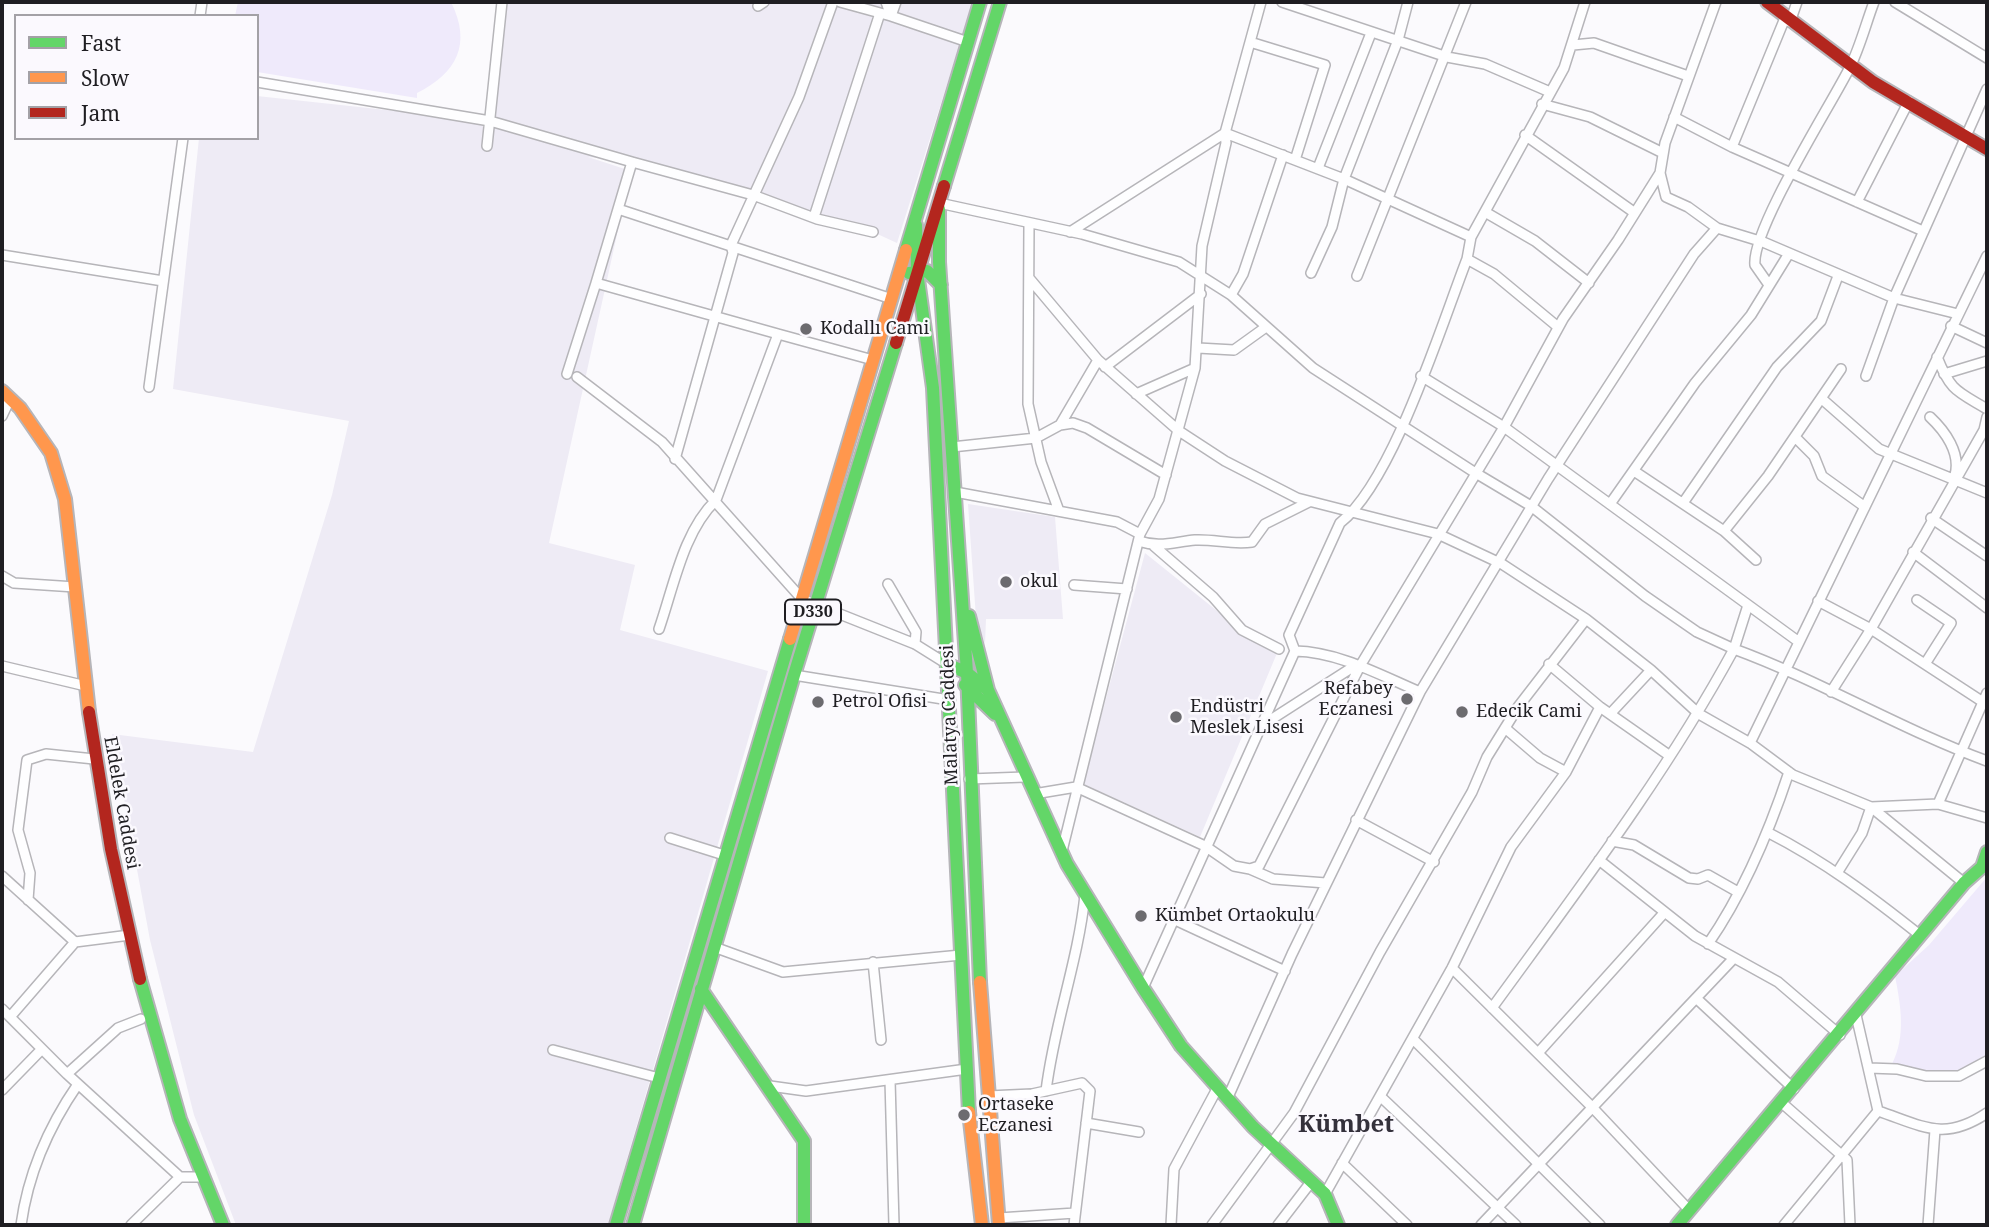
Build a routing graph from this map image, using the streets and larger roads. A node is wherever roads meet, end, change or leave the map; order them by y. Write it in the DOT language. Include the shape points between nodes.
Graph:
graph roads {
  1 [pos="502,2"];
  2 [pos="833,2"];
  3 [pos="840,2"];
  4 [pos="886,2"];
  5 [pos="896,2"];
  6 [pos="979,2"];
  7 [pos="1000,2"];
  8 [pos="1261,2"];
  9 [pos="1282,2"];
  10 [pos="1408,2"];
  11 [pos="1466,2"];
  12 [pos="1585,2"];
  13 [pos="1716,2"];
  14 [pos="1767,2"];
  15 [pos="1797,2"];
  16 [pos="1874,2"];
  17 [pos="1895,2"];
  18 [pos="880,13"];
  19 [pos="891,16"];
  20 [pos="1788,20"];
  21 [pos="1371,33"];
  22 [pos="1398,40"];
  23 [pos="1250,41"];
  24 [pos="968,42"];
  25 [pos="1573,44"];
  26 [pos="1447,57"];
  27 [pos="1987,58"];
  28 [pos="1851,65"];
  29 [pos="1688,76"];
  30 [pos="259,82"];
  31 [pos="1987,89"];
  32 [pos="1550,92"];
  33 [pos="1909,101"];
  34 [pos="1542,104"];
  35 [pos="1674,117"];
  36 [pos="489,121"];
  37 [pos="1225,133"];
  38 [pos="1525,135"];
  39 [pos="1967,138"];
  40 [pos="183,140"];
  41 [pos="486,146"];
  42 [pos="1732,147"];
  43 [pos="1987,149"];
  44 [pos="1663,153"];
  45 [pos="1283,155"];
  46 [pos="1294,160"];
  47 [pos="632,162"];
  48 [pos="1318,169"];
  49 [pos="1660,173"];
  50 [pos="1791,173"];
  51 [pos="1344,179"];
  52 [pos="753,195"];
  53 [pos="1387,199"];
  54 [pos="1857,202"];
  55 [pos="939,203"];
  56 [pos="618,209"];
  57 [pos="1485,212"];
  58 [pos="1635,214"];
  59 [pos="814,218"];
  60 [pos="916,218"];
  61 [pos="1029,224"];
  62 [pos="1717,228"];
  63 [pos="1923,231"];
  64 [pos="873,232"];
  65 [pos="1070,232"];
  66 [pos="1471,237"];
  67 [pos="1760,242"];
  68 [pos="731,245"];
  69 [pos="2,255"];
  70 [pos="1788,255"];
  71 [pos="1987,256"];
  72 [pos="1466,259"];
  73 [pos="1985,268"];
  74 [pos="917,272"];
  75 [pos="1311,273"];
  76 [pos="899,274"];
  77 [pos="1202,276"];
  78 [pos="1357,276"];
  79 [pos="1838,276"];
  80 [pos="1029,278"];
  81 [pos="163,281"];
  82 [pos="596,283"];
  83 [pos="1589,283"];
  84 [pos="941,285"];
  85 [pos="1769,285"];
  86 [pos="1201,295"];
  87 [pos="1231,295"];
  88 [pos="1894,298"];
  89 [pos="891,299"];
  90 [pos="1958,314"];
  91 [pos="716,315"];
  92 [pos="1951,326"];
  93 [pos="1266,327"];
  94 [pos="1558,327"];
  95 [pos="778,334"];
  96 [pos="1987,343"];
  97 [pos="1198,348"];
  98 [pos="1937,356"];
  99 [pos="873,360"];
  100 [pos="1987,361"];
  101 [pos="1101,363"];
  102 [pos="1195,368"];
  103 [pos="1841,369"];
  104 [pos="1944,374"];
  105 [pos="1421,376"];
  106 [pos="1866,376"];
  107 [pos="149,387"];
  108 [pos="1136,394"];
  109 [pos="6,395"];
  110 [pos="1822,399"];
  111 [pos="1987,410"];
  112 [pos="2,416"];
  113 [pos="1930,417"];
  114 [pos="1987,417"];
  115 [pos="1403,424"];
  116 [pos="1060,425"];
  117 [pos="1504,427"];
  118 [pos="1179,430"];
  119 [pos="1984,436"];
  120 [pos="1795,437"];
  121 [pos="1036,438"];
  122 [pos="952,447"];
  123 [pos="1891,455"];
  124 [pos="675,459"];
  125 [pos="1556,466"];
  126 [pos="1634,471"];
  127 [pos="1474,472"];
  128 [pos="1166,475"];
  129 [pos="1954,480"];
  130 [pos="1984,489"];
  131 [pos="955,492"];
  132 [pos="716,500"];
  133 [pos="1309,502"];
  134 [pos="1683,503"];
  135 [pos="1610,505"];
  136 [pos="1531,506"];
  137 [pos="1865,507"];
  138 [pos="1059,511"];
  139 [pos="1352,514"];
  140 [pos="1931,518"];
  141 [pos="1724,531"];
  142 [pos="1438,534"];
  143 [pos="1140,538"];
  144 [pos="1154,546"];
  145 [pos="1913,552"];
  146 [pos="1987,555"];
  147 [pos="1756,560"];
  148 [pos="1497,562"];
  149 [pos="2,576"];
  150 [pos="961,576"];
  151 [pos="888,584"];
  152 [pos="1074,585"];
  153 [pos="75,587"];
  154 [pos="1126,589"];
  155 [pos="802,599"];
  156 [pos="1917,600"];
  157 [pos="1818,601"];
  158 [pos="815,605"];
  159 [pos="1748,605"];
  160 [pos="1987,608"];
  161 [pos="1586,619"];
  162 [pos="659,629"];
  163 [pos="1871,629"];
  164 [pos="1799,642"];
  165 [pos="915,644"];
  166 [pos="1279,649"];
  167 [pos="1734,649"];
  168 [pos="1295,651"];
  169 [pos="947,664"];
  170 [pos="1549,664"];
  171 [pos="1925,664"];
  172 [pos="1358,665"];
  173 [pos="2,667"];
  174 [pos="1786,668"];
  175 [pos="1651,670"];
  176 [pos="967,673"];
  177 [pos="793,675"];
  178 [pos="86,686"];
  179 [pos="967,688"];
  180 [pos="988,690"];
  181 [pos="1420,692"];
  182 [pos="1831,692"];
  183 [pos="1985,697"];
  184 [pos="949,700"];
  185 [pos="1600,707"];
  186 [pos="1610,714"];
  187 [pos="1699,714"];
  188 [pos="998,717"];
  189 [pos="1260,727"];
  190 [pos="1505,728"];
  191 [pos="1750,743"];
  192 [pos="1961,751"];
  193 [pos="1670,756"];
  194 [pos="94,759"];
  195 [pos="1987,761"];
  196 [pos="1566,772"];
  197 [pos="1789,772"];
  198 [pos="1026,777"];
  199 [pos="969,779"];
  200 [pos="1076,788"];
  201 [pos="1034,794"];
  202 [pos="1938,804"];
  203 [pos="1871,807"];
  204 [pos="1987,818"];
  205 [pos="1356,820"];
  206 [pos="1769,833"];
  207 [pos="670,838"];
  208 [pos="1612,842"];
  209 [pos="1205,846"];
  210 [pos="1987,852"];
  211 [pos="1061,853"];
  212 [pos="724,855"];
  213 [pos="1599,860"];
  214 [pos="1434,862"];
  215 [pos="1984,865"];
  216 [pos="1250,869"];
  217 [pos="1837,873"];
  218 [pos="2,876"];
  219 [pos="1326,883"];
  220 [pos="1964,883"];
  221 [pos="1738,891"];
  222 [pos="1086,895"];
  223 [pos="28,901"];
  224 [pos="1664,914"];
  225 [pos="1173,919"];
  226 [pos="130,934"];
  227 [pos="1921,936"];
  228 [pos="75,942"];
  229 [pos="1708,944"];
  230 [pos="714,947"];
  231 [pos="961,955"];
  232 [pos="1734,958"];
  233 [pos="873,961"];
  234 [pos="1452,968"];
  235 [pos="1285,971"];
  236 [pos="1143,988"];
  237 [pos="701,989"];
  238 [pos="1696,998"];
  239 [pos="1492,1008"];
  240 [pos="2,1009"];
  241 [pos="1856,1015"];
  242 [pos="10,1017"];
  243 [pos="141,1019"];
  244 [pos="1840,1035"];
  245 [pos="1413,1039"];
  246 [pos="881,1040"];
  247 [pos="41,1049"];
  248 [pos="553,1050"];
  249 [pos="1538,1053"];
  250 [pos="1987,1060"];
  251 [pos="1869,1068"];
  252 [pos="967,1069"];
  253 [pos="67,1074"];
  254 [pos="659,1078"];
  255 [pos="890,1080"];
  256 [pos="78,1084"];
  257 [pos="770,1086"];
  258 [pos="1218,1087"];
  259 [pos="1794,1089"];
  260 [pos="2,1090"];
  261 [pos="1046,1091"];
  262 [pos="988,1097"];
  263 [pos="1228,1097"];
  264 [pos="1380,1097"];
  265 [pos="1782,1103"];
  266 [pos="1592,1107"];
  267 [pos="1878,1111"];
  268 [pos="1987,1113"];
  269 [pos="1086,1123"];
  270 [pos="1936,1130"];
  271 [pos="1139,1132"];
  272 [pos="1272,1144"];
  273 [pos="1843,1156"];
  274 [pos="1342,1163"];
  275 [pos="1540,1163"];
  276 [pos="180,1177"];
  277 [pos="203,1177"];
  278 [pos="1311,1182"];
  279 [pos="1325,1194"];
  280 [pos="1498,1208"];
  281 [pos="1690,1211"];
  282 [pos="1075,1213"];
  283 [pos="999,1222"];
  284 [pos="21,1225"];
  285 [pos="131,1225"];
  286 [pos="223,1225"];
  287 [pos="616,1225"];
  288 [pos="634,1225"];
  289 [pos="804,1225"];
  290 [pos="894,1225"];
  291 [pos="982,1225"];
  292 [pos="1074,1225"];
  293 [pos="1171,1225"];
  294 [pos="1212,1225"];
  295 [pos="1278,1225"];
  296 [pos="1338,1225"];
  297 [pos="1407,1225"];
  298 [pos="1481,1225"];
  299 [pos="1516,1225"];
  300 [pos="1600,1225"];
  301 [pos="1677,1225"];
  302 [pos="1784,1225"];
  303 [pos="1850,1225"];
  304 [pos="1928,1225"];
  1 -- 36 [label="street"];
  2 -- 52 [label="street" via="799,97"];
  3 -- 18 [label="street"];
  4 -- 19 [label="street"];
  5 -- 19 [label="street"];
  6 -- 24 [label="street, D330"];
  7 -- 55 [label="street, D330"];
  8 -- 23 [label="street"];
  9 -- 21 [label="street"];
  10 -- 22 [label="street"];
  11 -- 26 [label="street"];
  12 -- 25 [label="street"];
  13 -- 29 [label="street"];
  14 -- 20 [label="street"];
  15 -- 20 [label="street"];
  16 -- 28 [label="street"];
  17 -- 27 [label="street"];
  18 -- 19 [label="street"];
  18 -- 59 [label="street"];
  19 -- 24 [label="street"];
  20 -- 28 [label="street"];
  20 -- 42 [label="street"];
  21 -- 22 [label="street"];
  21 -- 48 [label="street"];
  22 -- 26 [label="street"];
  22 -- 51 [label="street"];
  23 -- 37 [label="street"];
  23 -- 46 [label="street" via="1325,65"];
  24 -- 60 [label="street, D330"];
  25 -- 29 [label="street" via="1594,43"];
  25 -- 32 [label="street"];
  26 -- 32 [label="street" via="1485,64"];
  26 -- 53 [label="street"];
  28 -- 33 [label="street"];
  28 -- 50 [label="street"];
  29 -- 35 [label="street"];
  30 -- 36 [label="street"];
  31 -- 39 [label="street"];
  32 -- 34 [label="street"];
  33 -- 39 [label="street"];
  33 -- 54 [label="street"];
  34 -- 38 [label="street"];
  34 -- 44 [label="street" via="1591,117"];
  35 -- 42 [label="street"];
  35 -- 44 [label="street"];
  36 -- 41 [label="street"];
  36 -- 47 [label="street"];
  37 -- 45 [label="street"];
  37 -- 65 [label="street"];
  37 -- 77 [label="street" via="1202,246"];
  38 -- 57 [label="street"];
  38 -- 58 [label="street"];
  39 -- 43 [label="street"];
  39 -- 63 [label="street"];
  40 -- 81 [label="street"];
  42 -- 50 [label="street"];
  44 -- 49 [label="street"];
  45 -- 46 [label="street"];
  45 -- 87 [label="street" via="1243,274"];
  46 -- 48 [label="street"];
  47 -- 52 [label="street"];
  47 -- 56 [label="street"];
  48 -- 51 [label="street"];
  49 -- 58 [label="street"];
  49 -- 62 [label="street" via="1666,197"];
  50 -- 54 [label="street"];
  50 -- 67 [label="street"];
  51 -- 53 [label="street"];
  51 -- 75 [label="street" via="1332,227"];
  52 -- 59 [label="street"];
  52 -- 68 [label="street"];
  53 -- 66 [label="street"];
  53 -- 78 [label="street"];
  54 -- 63 [label="street"];
  55 -- 61 [label="street"];
  55 -- 74 [label="street, D330"];
  55 -- 84 [label="street, Malatya Caddesi"];
  56 -- 68 [label="street"];
  56 -- 82 [label="street"];
  57 -- 66 [label="street"];
  57 -- 83 [label="street" via="1535,241"];
  58 -- 83 [label="street"];
  59 -- 64 [label="street"];
  60 -- 74 [label="street"];
  60 -- 76 [label="street, D330"];
  61 -- 65 [label="street"];
  61 -- 80 [label="street"];
  62 -- 67 [label="street"];
  62 -- 125 [label="street" via="1694,254"];
  63 -- 88 [label="street"];
  65 -- 77 [label="street" via="1179,262"];
  66 -- 72 [label="street"];
  67 -- 70 [label="street"];
  67 -- 85 [label="street" via="1755,265"];
  68 -- 89 [label="street"];
  68 -- 91 [label="street" via="733,253"];
  69 -- 81 [label="street"];
  70 -- 79 [label="street"];
  70 -- 85 [label="street"];
  71 -- 73 [label="street"];
  72 -- 94 [label="street" via="1494,275"];
  72 -- 105 [label="street"];
  73 -- 90 [label="street"];
  74 -- 76 [label="street"];
  74 -- 84 [label="street" via="927,271"];
  74 -- 158 [label="street, D330"];
  74 -- 169 [label="street" via="933,388"];
  76 -- 89 [label="street, D330"];
  77 -- 86 [label="street"];
  77 -- 87 [label="street"];
  79 -- 88 [label="street"];
  79 -- 134 [label="street" via="1821,321 1777,367"];
  80 -- 101 [label="street"];
  80 -- 121 [label="street" via="1028,404"];
  81 -- 107 [label="street"];
  82 -- 91 [label="street"];
  82 -- 124 [label="street" via="572,376 662,442"];
  83 -- 94 [label="street"];
  84 -- 122 [label="street, Malatya Caddesi"];
  85 -- 126 [label="street" via="1751,316 1695,383"];
  86 -- 97 [label="street"];
  86 -- 101 [label="street"];
  87 -- 93 [label="street"];
  88 -- 90 [label="street"];
  88 -- 106 [label="street"];
  89 -- 99 [label="street, D330"];
  90 -- 92 [label="street"];
  91 -- 95 [label="street"];
  91 -- 124 [label="street"];
  92 -- 96 [label="street"];
  92 -- 98 [label="street"];
  93 -- 97 [label="street" via="1234,350"];
  93 -- 115 [label="street" via="1313,368"];
  94 -- 117 [label="street"];
  95 -- 99 [label="street"];
  95 -- 132 [label="street"];
  97 -- 102 [label="street"];
  98 -- 104 [label="street"];
  98 -- 123 [label="street"];
  99 -- 155 [label="street, D330"];
  100 -- 104 [label="street"];
  101 -- 108 [label="street"];
  101 -- 116 [label="street"];
  102 -- 108 [label="street"];
  102 -- 118 [label="street"];
  103 -- 110 [label="street"];
  104 -- 111 [label="street" via="1967,401"];
  105 -- 115 [label="street"];
  105 -- 117 [label="street"];
  108 -- 118 [label="street"];
  109 -- 112 [label="street"];
  109 -- 153 [label="street, Eldelek Caddesi" via="51,453 65,499"];
  110 -- 120 [label="street"];
  110 -- 123 [label="street"];
  113 -- 129 [label="street" via="1946,431 1956,460"];
  114 -- 119 [label="street"];
  115 -- 127 [label="street"];
  115 -- 139 [label="street"];
  116 -- 121 [label="street"];
  116 -- 128 [label="street" via="1087,428"];
  117 -- 125 [label="street"];
  117 -- 127 [label="street"];
  118 -- 128 [label="street"];
  118 -- 133 [label="street" via="1226,461"];
  119 -- 129 [label="street"];
  120 -- 137 [label="street" via="1814,456 1822,476"];
  120 -- 141 [label="street"];
  121 -- 122 [label="street"];
  121 -- 138 [label="street"];
  122 -- 131 [label="street, Malatya Caddesi"];
  123 -- 129 [label="street"];
  123 -- 137 [label="street"];
  124 -- 132 [label="street"];
  125 -- 135 [label="street"];
  125 -- 136 [label="street"];
  126 -- 134 [label="street"];
  126 -- 135 [label="street"];
  127 -- 136 [label="street"];
  127 -- 142 [label="street"];
  128 -- 143 [label="street"];
  129 -- 130 [label="street"];
  129 -- 140 [label="street"];
  131 -- 138 [label="street"];
  131 -- 150 [label="street, Malatya Caddesi"];
  132 -- 155 [label="street"];
  132 -- 162 [label="street" via="692,534"];
  133 -- 139 [label="street"];
  133 -- 144 [label="street" via="1265,524 1252,542 1197,540"];
  134 -- 141 [label="street"];
  135 -- 159 [label="street"];
  136 -- 148 [label="street"];
  136 -- 167 [label="street" via="1656,604 1697,632"];
  137 -- 157 [label="street"];
  138 -- 143 [label="street" via="1117,522"];
  139 -- 142 [label="street"];
  139 -- 168 [label="street" via="1340,523 1289,635"];
  140 -- 145 [label="street"];
  140 -- 146 [label="street"];
  141 -- 147 [label="street"];
  142 -- 148 [label="street"];
  142 -- 172 [label="street"];
  143 -- 144 [label="street"];
  143 -- 154 [label="street"];
  144 -- 166 [label="street" via="1213,597 1242,630"];
  145 -- 160 [label="street"];
  145 -- 163 [label="street"];
  148 -- 161 [label="street"];
  148 -- 181 [label="street"];
  149 -- 153 [label="street" via="14,583"];
  150 -- 176 [label="street, Malatya Caddesi"];
  150 -- 180 [label="street"];
  151 -- 165 [label="street" via="916,632"];
  152 -- 154 [label="street"];
  153 -- 178 [label="street, Eldelek Caddesi"];
  154 -- 200 [label="street"];
  155 -- 158 [label="street"];
  155 -- 212 [label="street, D330"];
  156 -- 171 [label="street" via="1951,623"];
  157 -- 163 [label="street"];
  157 -- 164 [label="street"];
  158 -- 165 [label="street"];
  158 -- 177 [label="street, D330"];
  159 -- 164 [label="street"];
  159 -- 167 [label="street"];
  161 -- 170 [label="street"];
  161 -- 175 [label="street"];
  163 -- 171 [label="street"];
  163 -- 182 [label="street"];
  164 -- 174 [label="street"];
  165 -- 169 [label="street"];
  167 -- 174 [label="street"];
  167 -- 187 [label="street"];
  168 -- 172 [label="street"];
  168 -- 189 [label="street"];
  169 -- 176 [label="street"];
  169 -- 179 [label="street"];
  169 -- 184 [label="street"];
  170 -- 185 [label="street"];
  170 -- 190 [label="street"];
  171 -- 183 [label="street"];
  172 -- 181 [label="street"];
  172 -- 189 [label="street"];
  172 -- 216 [label="street" via="1266,856"];
  173 -- 178 [label="street"];
  174 -- 182 [label="street"];
  174 -- 191 [label="street"];
  175 -- 186 [label="street"];
  175 -- 187 [label="street"];
  176 -- 179 [label="street, Malatya Caddesi"];
  176 -- 180 [label="street"];
  177 -- 184 [label="street"];
  177 -- 230 [label="street, D330"];
  178 -- 194 [label="street, Eldelek Caddesi"];
  179 -- 188 [label="street"];
  179 -- 199 [label="street, Malatya Caddesi"];
  180 -- 188 [label="street"];
  181 -- 205 [label="street"];
  182 -- 192 [label="street"];
  183 -- 192 [label="street"];
  184 -- 231 [label="street"];
  185 -- 186 [label="street"];
  185 -- 196 [label="street"];
  186 -- 193 [label="street"];
  187 -- 191 [label="street"];
  187 -- 193 [label="street"];
  188 -- 198 [label="street"];
  189 -- 209 [label="street"];
  190 -- 196 [label="street" via="1540,758"];
  190 -- 214 [label="street"];
  191 -- 197 [label="street"];
  192 -- 195 [label="street"];
  192 -- 202 [label="street"];
  193 -- 208 [label="street"];
  194 -- 223 [label="street" via="46,754 27,760 18,830 30,873"];
  194 -- 226 [label="street, Eldelek Caddesi"];
  196 -- 234 [label="street" via="1511,847"];
  197 -- 203 [label="street"];
  197 -- 206 [label="street"];
  198 -- 199 [label="street"];
  198 -- 201 [label="street"];
  199 -- 262 [label="street, Malatya Caddesi"];
  200 -- 201 [label="street"];
  200 -- 209 [label="street"];
  200 -- 211 [label="street"];
  201 -- 211 [label="street"];
  202 -- 203 [label="street"];
  202 -- 204 [label="street"];
  203 -- 217 [label="street" via="1862,833"];
  203 -- 220 [label="street"];
  205 -- 214 [label="street"];
  205 -- 219 [label="street"];
  206 -- 217 [label="street"];
  206 -- 221 [label="street"];
  207 -- 212 [label="street"];
  208 -- 213 [label="street"];
  208 -- 221 [label="street" via="1634,845 1689,877 1708,875"];
  209 -- 216 [label="street" via="1234,866"];
  209 -- 225 [label="street"];
  210 -- 215 [label="street"];
  211 -- 222 [label="street"];
  212 -- 254 [label="street, D330"];
  213 -- 224 [label="street"];
  213 -- 239 [label="street"];
  214 -- 272 [label="street" via="1294,1113"];
  215 -- 220 [label="street"];
  216 -- 219 [label="street" via="1273,879"];
  217 -- 227 [label="street"];
  218 -- 223 [label="street"];
  219 -- 235 [label="street"];
  220 -- 227 [label="street"];
  221 -- 229 [label="street"];
  222 -- 236 [label="street"];
  222 -- 261 [label="street" via="1075,967 1057,1020"];
  223 -- 228 [label="street"];
  224 -- 229 [label="street"];
  224 -- 249 [label="street"];
  225 -- 235 [label="street"];
  225 -- 236 [label="street"];
  226 -- 228 [label="street"];
  226 -- 277 [label="street, Eldelek Caddesi" via="147,1010"];
  227 -- 241 [label="street"];
  228 -- 242 [label="street"];
  229 -- 232 [label="street"];
  230 -- 233 [label="street" via="783,972"];
  230 -- 237 [label="street, D330"];
  231 -- 233 [label="street"];
  231 -- 252 [label="street"];
  232 -- 238 [label="street"];
  232 -- 244 [label="street" via="1778,982"];
  233 -- 246 [label="street"];
  234 -- 239 [label="street"];
  234 -- 245 [label="street"];
  235 -- 263 [label="street"];
  236 -- 258 [label="street" via="1181,1046"];
  237 -- 257 [label="street"];
  237 -- 288 [label="street, D330"];
  238 -- 259 [label="street"];
  238 -- 266 [label="street"];
  239 -- 249 [label="street"];
  240 -- 242 [label="street"];
  241 -- 244 [label="street"];
  241 -- 251 [label="street"];
  242 -- 247 [label="street"];
  243 -- 253 [label="street" via="118,1028"];
  244 -- 259 [label="street"];
  245 -- 264 [label="street"];
  245 -- 275 [label="street"];
  247 -- 253 [label="street"];
  247 -- 260 [label="street"];
  248 -- 254 [label="street"];
  249 -- 266 [label="street"];
  250 -- 251 [label="street" via="1959,1076"];
  251 -- 267 [label="street"];
  252 -- 255 [label="street"];
  252 -- 291 [label="street"];
  253 -- 256 [label="street"];
  254 -- 287 [label="street, D330"];
  255 -- 257 [label="street" via="806,1091"];
  255 -- 290 [label="street"];
  256 -- 276 [label="street"];
  256 -- 284 [label="street" via="57,1114 44,1146"];
  257 -- 289 [label="street" via="804,1141"];
  258 -- 263 [label="street"];
  258 -- 293 [label="street" via="1174,1169"];
  259 -- 265 [label="street"];
  261 -- 262 [label="street"];
  261 -- 269 [label="street" via="1082,1083 1090,1091"];
  262 -- 283 [label="street, Malatya Caddesi"];
  263 -- 272 [label="street"];
  264 -- 274 [label="street"];
  264 -- 280 [label="street"];
  265 -- 273 [label="street"];
  265 -- 281 [label="street"];
  266 -- 275 [label="street"];
  266 -- 281 [label="street"];
  267 -- 270 [label="street"];
  267 -- 273 [label="street"];
  268 -- 270 [label="street" via="1960,1129"];
  269 -- 271 [label="street"];
  269 -- 282 [label="street"];
  270 -- 304 [label="street"];
  272 -- 278 [label="street"];
  272 -- 294 [label="street"];
  273 -- 302 [label="street"];
  273 -- 303 [label="street" via="1847,1160"];
  274 -- 279 [label="street"];
  274 -- 297 [label="street"];
  275 -- 280 [label="street"];
  275 -- 300 [label="street"];
  276 -- 277 [label="street"];
  276 -- 285 [label="street"];
  277 -- 286 [label="street, Eldelek Caddesi"];
  278 -- 279 [label="street"];
  278 -- 295 [label="street"];
  279 -- 296 [label="street"];
  280 -- 298 [label="street"];
  280 -- 299 [label="street"];
  281 -- 301 [label="street"];
  282 -- 283 [label="street"];
  282 -- 292 [label="street"];
}
